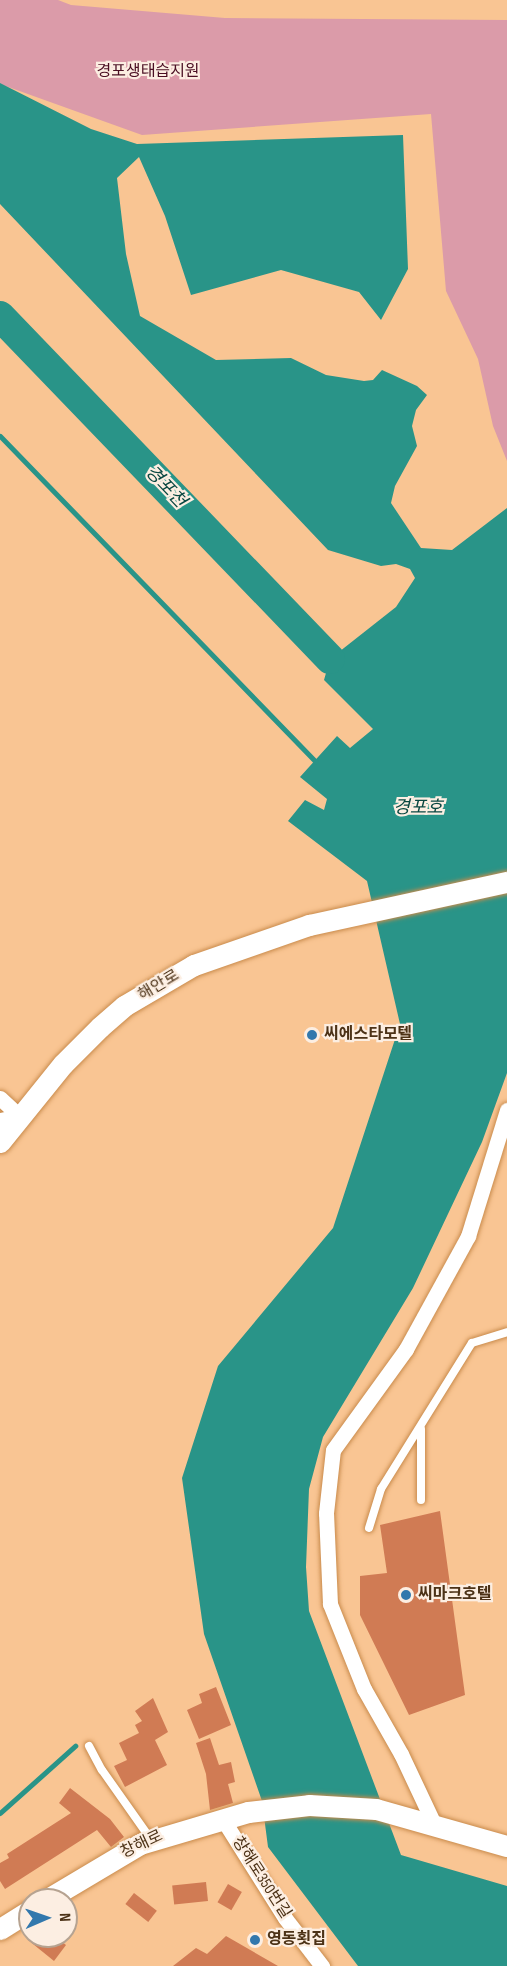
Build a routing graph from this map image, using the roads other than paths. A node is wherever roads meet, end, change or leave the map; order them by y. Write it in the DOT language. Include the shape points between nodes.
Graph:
graph roads {
  1 [pos="507,882"];
  2 [pos="0,1098"];
  3 [pos="507,1110"];
  4 [pos="10,1118"];
  5 [pos="0,1142"];
  6 [pos="507,1332"];
  7 [pos="421,1428"];
  8 [pos="420,1500"];
  9 [pos="369,1528"];
  10 [pos="89,1746"];
  11 [pos="222,1818"];
  12 [pos="434,1824"];
  13 [pos="151,1839"];
  14 [pos="507,1846"];
  15 [pos="67,1888"];
  16 [pos="18,1916"];
  17 [pos="3,1923"];
  18 [pos="322,1966"];
  1 -- 4 [label="street, 해안로" via="370,911 238,947 194,965 149,990 100,1027"];
  2 -- 4 [label="street"];
  3 -- 12 [label="street" via="468,1236 406,1349 333,1449 326,1513 330,1604 364,1689"];
  4 -- 5 [label="street, 해안로"];
  6 -- 7 [label="lane" via="472,1342"];
  7 -- 8 [label="lane"];
  7 -- 9 [label="lane" via="381,1488"];
  10 -- 13 [label="lane"];
  11 -- 12 [label="street, 창해로" via="248,1812 343,1805"];
  11 -- 13 [label="street, 창해로"];
  11 -- 18 [label="street, 창해로350번길" via="285,1918"];
  12 -- 14 [label="street"];
  13 -- 15 [label="street, 창해로"];
  16 -- 17 [label="street"];
}
